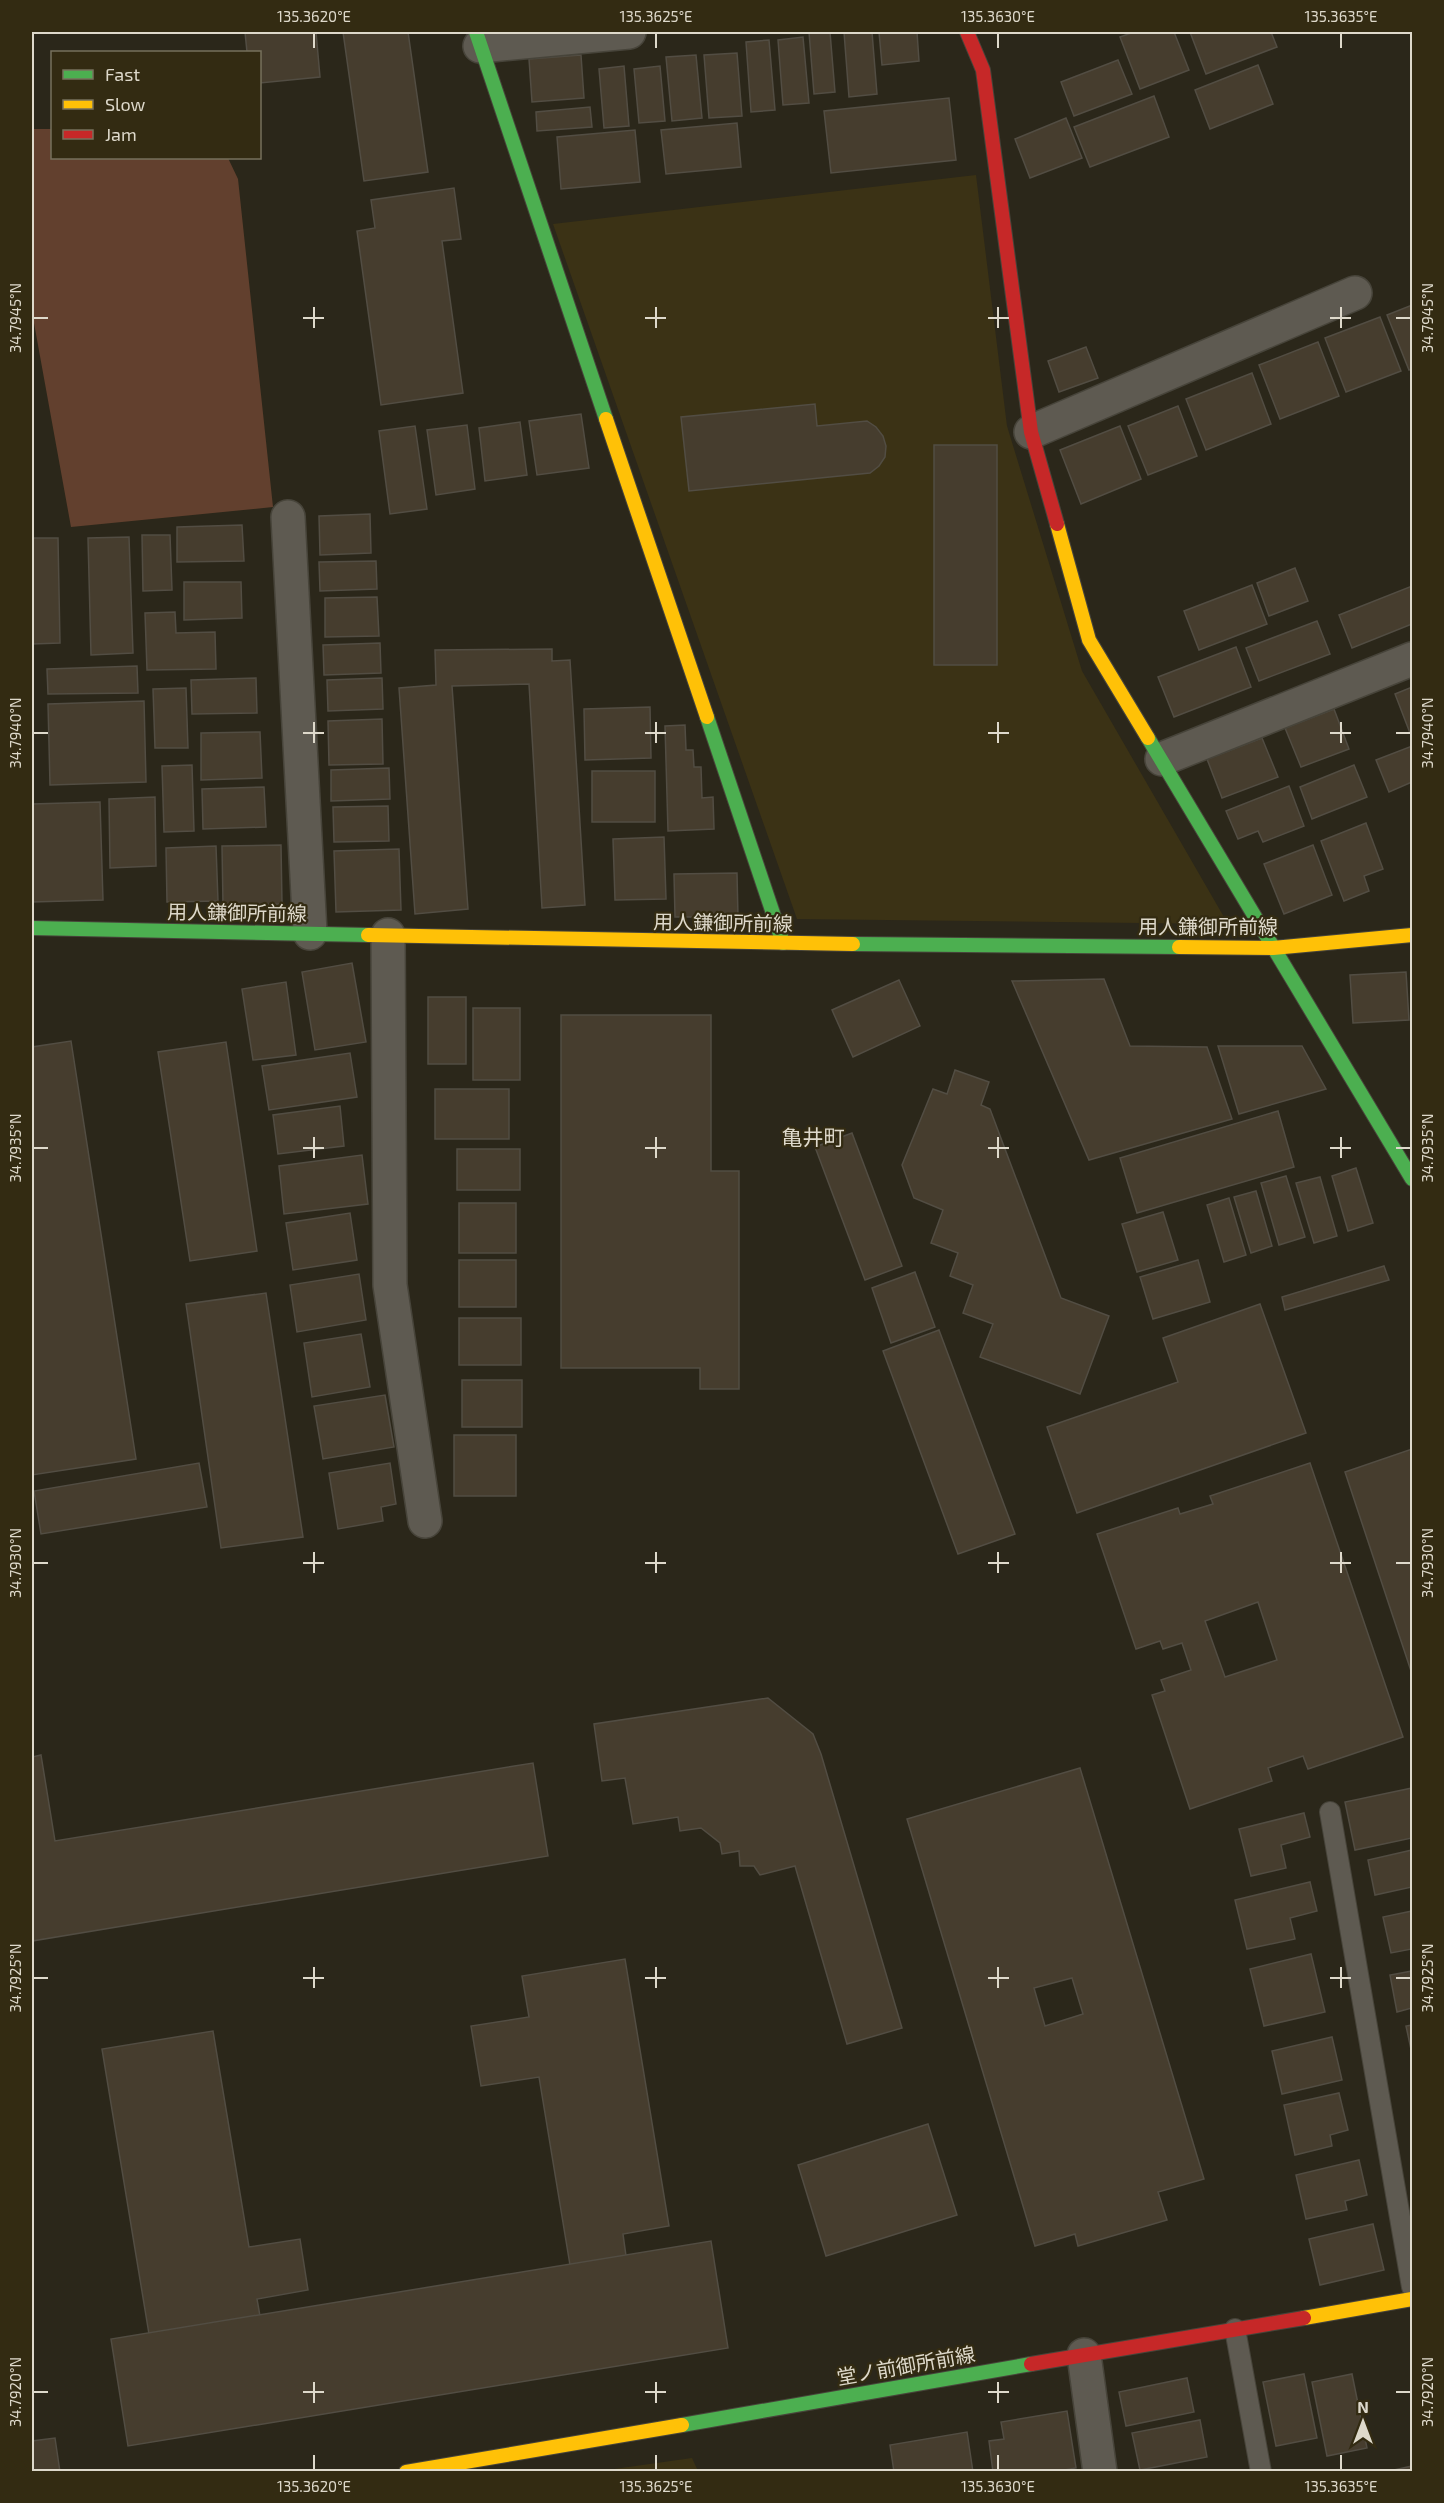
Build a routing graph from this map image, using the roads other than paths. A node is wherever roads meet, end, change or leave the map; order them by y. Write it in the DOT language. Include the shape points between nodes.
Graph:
graph roads {
  1 [pos="629,32"];
  2 [pos="966,32"];
  3 [pos="478,39"];
  4 [pos="1355,293"];
  5 [pos="1031,432"];
  6 [pos="288,517"];
  7 [pos="1413,659"];
  8 [pos="1162,759"];
  9 [pos="32,928"];
  10 [pos="310,933"];
  11 [pos="388,935"];
  12 [pos="1413,935"];
  13 [pos="783,943"];
  14 [pos="1273,948"];
  15 [pos="1413,1179"];
  16 [pos="425,1521"];
  17 [pos="1330,1812"];
  18 [pos="1413,2287"];
  19 [pos="1413,2299"];
  20 [pos="1235,2329"];
  21 [pos="1084,2355"];
  22 [pos="406,2472"];
  23 [pos="1100,2472"];
  24 [pos="1261,2472"];
  1 -- 3 [label="street"];
  2 -- 5 [label="street" via="983,70"];
  3 -- 13 [label="street"];
  4 -- 5 [label="street"];
  5 -- 8 [label="street" via="1089,640"];
  6 -- 10 [label="street"];
  7 -- 8 [label="street"];
  8 -- 14 [label="street"];
  9 -- 10 [label="street, 用人鎌御所前線"];
  10 -- 11 [label="street, 用人鎌御所前線"];
  11 -- 13 [label="street, 用人鎌御所前線"];
  11 -- 16 [label="street" via="390,1284"];
  12 -- 14 [label="street, 用人鎌御所前線"];
  13 -- 14 [label="street, 用人鎌御所前線"];
  14 -- 15 [label="street"];
  17 -- 18 [label="lane"];
  19 -- 20 [label="street, 堂ノ前御所前線"];
  20 -- 21 [label="street, 堂ノ前御所前線"];
  20 -- 24 [label="lane"];
  21 -- 22 [label="street, 堂ノ前御所前線"];
  21 -- 23 [label="street"];
}
